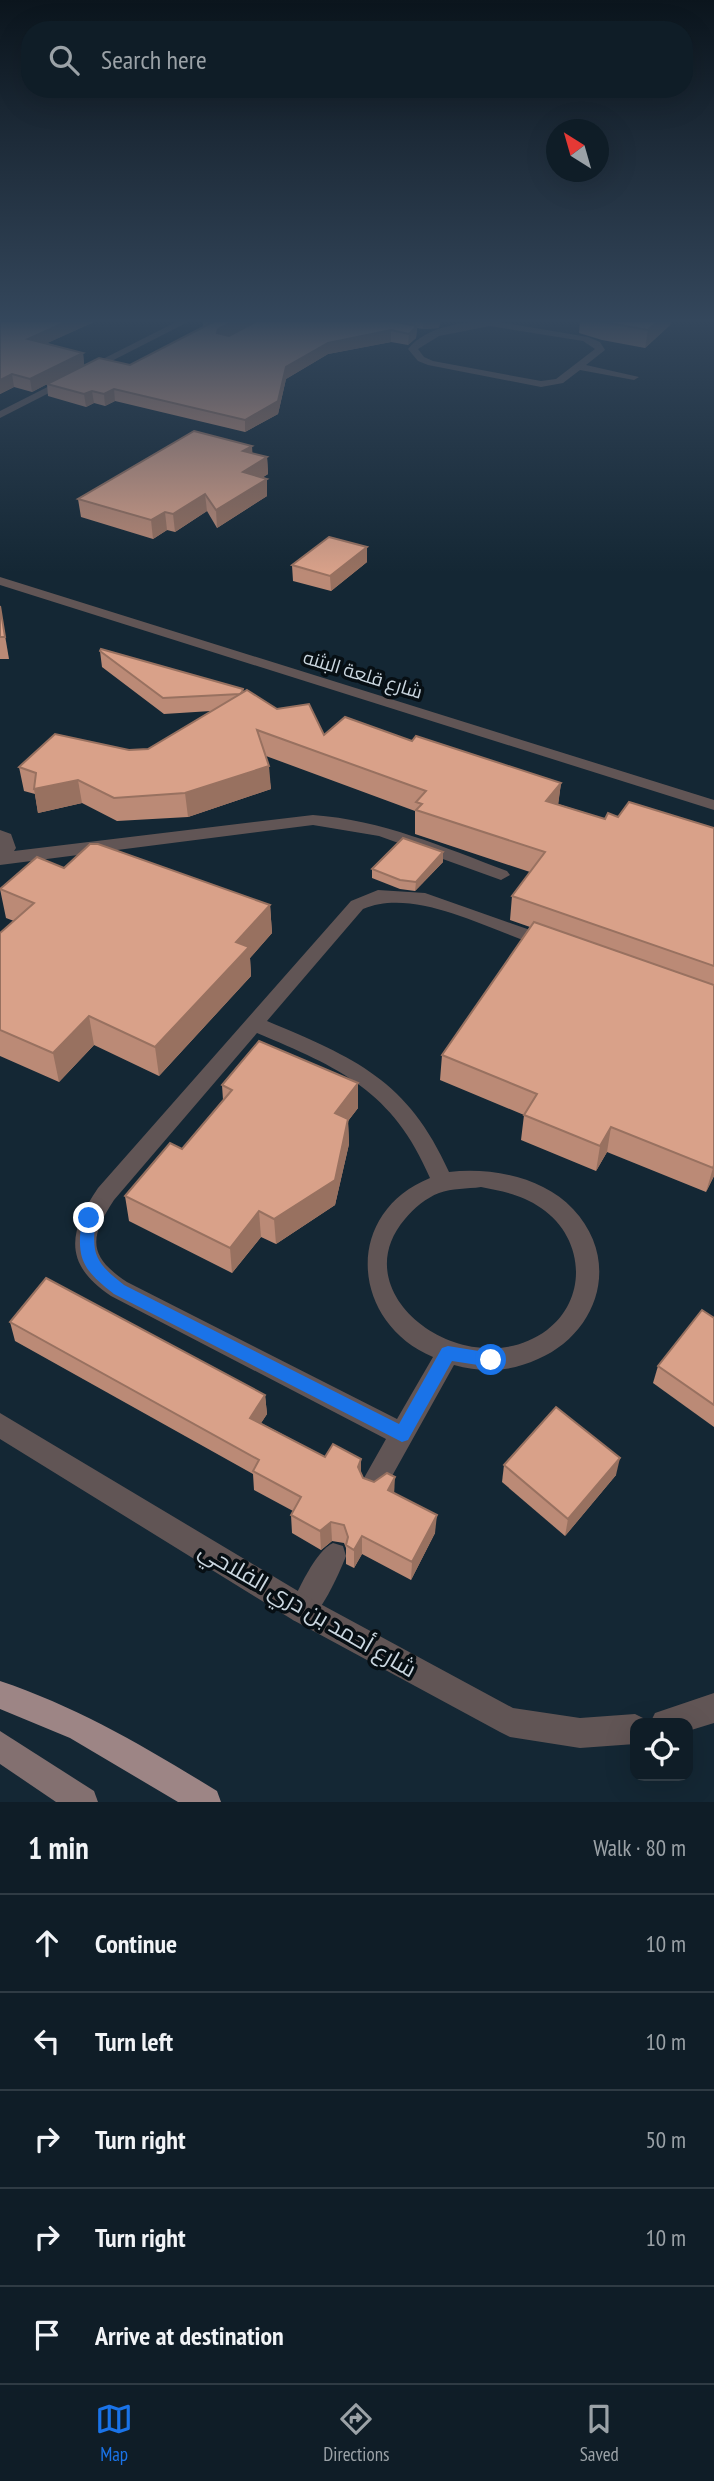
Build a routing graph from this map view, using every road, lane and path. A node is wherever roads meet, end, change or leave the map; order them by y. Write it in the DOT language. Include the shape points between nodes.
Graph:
graph roads {
  1 [pos="19,405"];
  2 [pos="0,415"];
  3 [pos="0,581"];
  4 [pos="714,804"];
  5 [pos="0,835"];
  6 [pos="1,859"];
  7 [pos="501,875"];
  8 [pos="569,950"];
  9 [pos="253,1023"];
  10 [pos="443,1182"];
  11 [pos="448,1353"];
  12 [pos="0,1425"];
  13 [pos="402,1434"];
  14 [pos="373,1485"];
  15 [pos="333,1556"];
  16 [pos="303,1610"];
  17 [pos="0,1695"];
  18 [pos="714,1707"];
  19 [pos="680,1718"];
  20 [pos="630,1729"];
  21 [pos="0,1746"];
  22 [pos="83,1802"];
  23 [pos="206,1802"];
  1 -- 2 [label="street"];
  3 -- 4 [label="street, شارع قلعة البثنه"];
  5 -- 6 [label="street" via="8,848"];
  6 -- 7 [label="street" via="334,820"];
  8 -- 9 [label="street" via="425,899 378,896 357,905"];
  9 -- 10 [label="street" via="341,1060 369,1078 415,1124"];
  9 -- 13 [label="street" via="106,1194 89,1218 85,1245 96,1271 119,1289"];
  10 -- 11 [label="street" via="409,1199 385,1227 376,1262 384,1299 409,1331"];
  10 -- 11 [label="street" via="481,1178 519,1186 553,1204 578,1232 589,1266 585,1301 566,1331 533,1353 491,1360"];
  11 -- 13 [label="street"];
  12 -- 16 [label="street, شارع أحمد بن دري الفلاحي"];
  13 -- 14 [label="street"];
  15 -- 16 [label="street"];
  16 -- 20 [label="street, شارع أحمد بن دري الفلاحي" via="510,1721 580,1733"];
  17 -- 23 [label="main road" via="32,1704 96,1737"];
  18 -- 19 [label="street"];
  21 -- 22 [label="street"];
}
